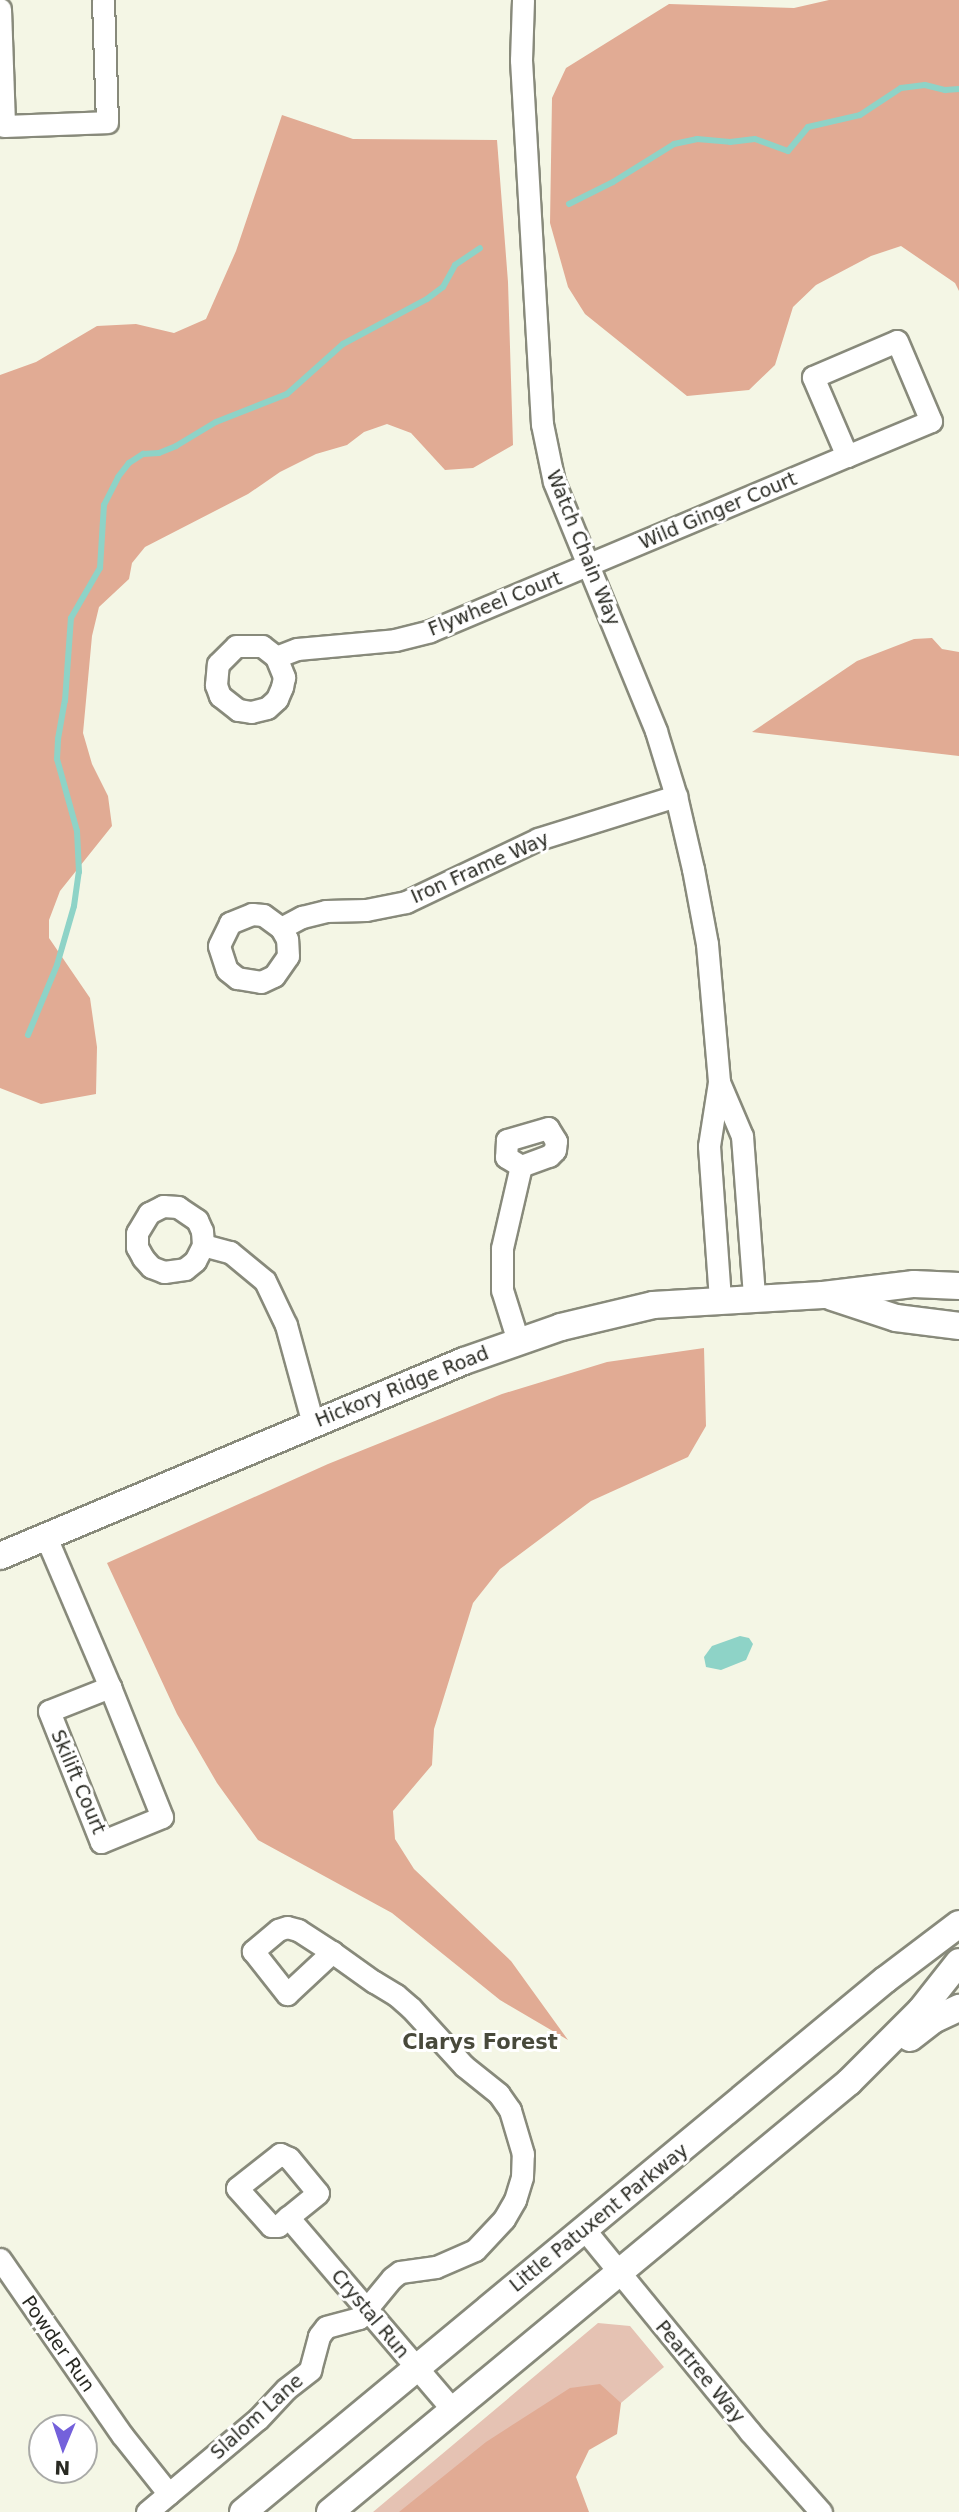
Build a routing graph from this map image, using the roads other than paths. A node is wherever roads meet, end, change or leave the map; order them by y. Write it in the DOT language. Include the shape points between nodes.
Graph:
graph roads {
  1 [pos="103,0"];
  2 [pos="523,0"];
  3 [pos="0,9"];
  4 [pos="847,456"];
  5 [pos="588,567"];
  6 [pos="276,657"];
  7 [pos="676,796"];
  8 [pos="281,928"];
  9 [pos="719,1082"];
  10 [pos="521,1166"];
  11 [pos="203,1245"];
  12 [pos="959,1286"];
  13 [pos="823,1295"];
  14 [pos="754,1297"];
  15 [pos="720,1300"];
  16 [pos="959,1326"];
  17 [pos="518,1340"];
  18 [pos="313,1424"];
  19 [pos="46,1537"];
  20 [pos="0,1556"];
  21 [pos="110,1687"];
  22 [pos="958,1926"];
  23 [pos="332,1952"];
  24 [pos="959,1962"];
  25 [pos="959,2008"];
  26 [pos="849,2082"];
  27 [pos="288,2217"];
  28 [pos="584,2229"];
  29 [pos="0,2259"];
  30 [pos="619,2275"];
  31 [pos="368,2310"];
  32 [pos="416,2369"];
  33 [pos="453,2410"];
  34 [pos="169,2494"];
  35 [pos="147,2512"];
  36 [pos="243,2512"];
  37 [pos="330,2512"];
  38 [pos="821,2512"];
  1 -- 3 [label="street" via="107,122 4,126"];
  2 -- 5 [label="street, Watch Chain Way" via="521,60 542,424 554,482"];
  4 -- 4 [label="street, Wild Ginger Court" via="813,377 897,341 931,421"];
  4 -- 5 [label="street, Wild Ginger Court"];
  5 -- 6 [label="street, Flywheel Court" via="430,631 395,640 297,649"];
  5 -- 7 [label="street, Watch Chain Way" via="634,674"];
  7 -- 8 [label="street, Iron Frame Way" via="538,839 406,902 326,911"];
  7 -- 9 [label="street, Watch Chain Way" via="707,944"];
  9 -- 14 [label="street, Watch Chain Way" via="742,1136"];
  9 -- 15 [label="street, Watch Chain Way" via="709,1146"];
  10 -- 17 [label="street" via="500,1271"];
  11 -- 18 [label="street" via="230,1252 265,1281 286,1325"];
  12 -- 13 [label="street, Hickory Ridge Road" via="914,1284"];
  13 -- 14 [label="street, Hickory Ridge Road"];
  13 -- 16 [label="street, Hickory Ridge Road" via="896,1318"];
  14 -- 15 [label="street, Hickory Ridge Road"];
  15 -- 17 [label="street, Hickory Ridge Road" via="653,1305"];
  17 -- 18 [label="street, Hickory Ridge Road"];
  18 -- 19 [label="street, Hickory Ridge Road"];
  19 -- 20 [label="street, Hickory Ridge Road"];
  19 -- 21 [label="street, Skilift Court"];
  21 -- 21 [label="street, Skilift Court" via="49,1711 101,1842 162,1817"];
  22 -- 28 [label="street, Little Patuxent Parkway"];
  23 -- 31 [label="street, Slalom Lane" via="396,1995 464,2066 499,2094 510,2110 523,2154 515,2200 491,2235 456,2261 400,2272"];
  24 -- 26 [label="street" via="921,2010"];
  25 -- 26 [label="street" via="933,2020"];
  26 -- 30 [label="street"];
  27 -- 31 [label="street, Crystal Run"];
  28 -- 30 [label="street, Peartree Way"];
  28 -- 32 [label="street, Little Patuxent Parkway"];
  29 -- 34 [label="street, Powder Run" via="122,2435"];
  30 -- 33 [label="street"];
  30 -- 38 [label="street, Peartree Way"];
  31 -- 32 [label="street, Crystal Run"];
  31 -- 34 [label="street, Slalom Lane" via="359,2318 326,2327 310,2370"];
  32 -- 33 [label="street, Crystal Run"];
  32 -- 36 [label="street, Little Patuxent Parkway"];
  33 -- 37 [label="street"];
  34 -- 35 [label="street, Slalom Lane"];
}
